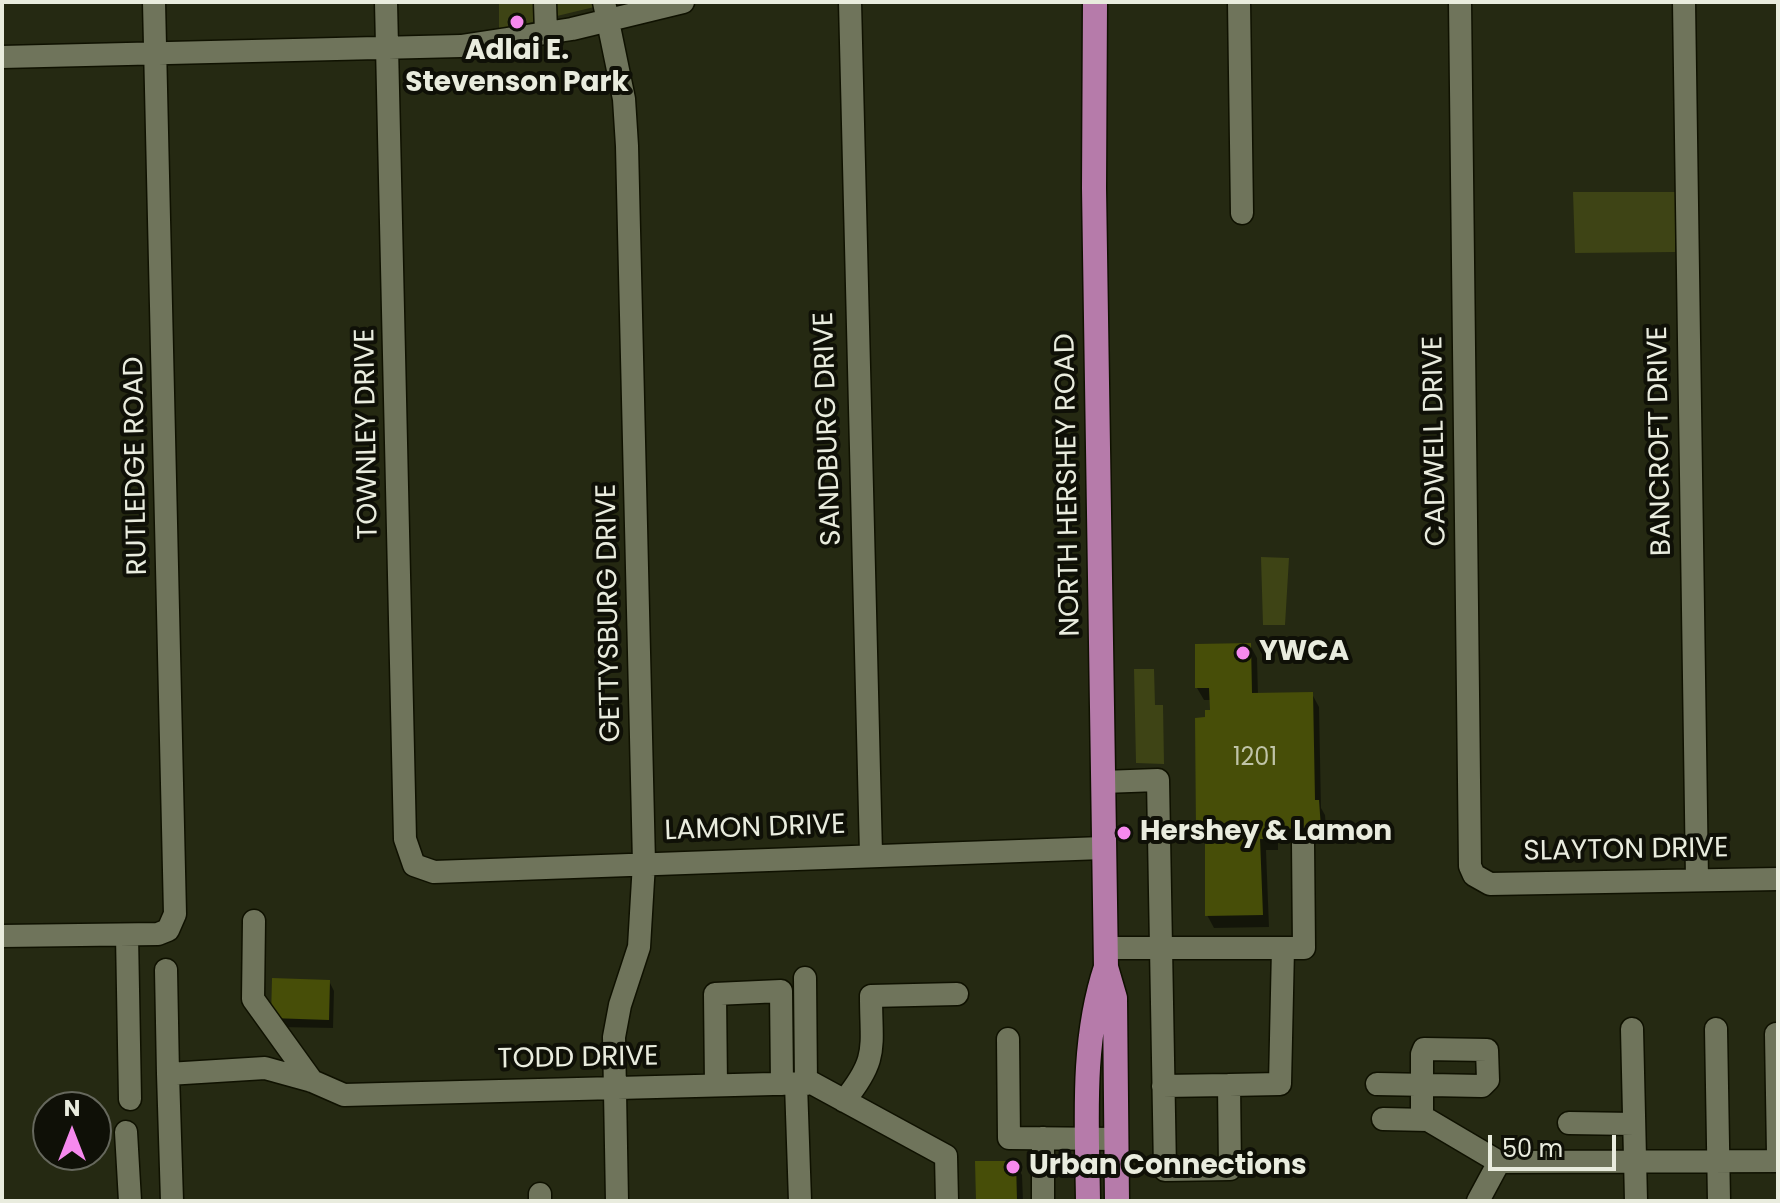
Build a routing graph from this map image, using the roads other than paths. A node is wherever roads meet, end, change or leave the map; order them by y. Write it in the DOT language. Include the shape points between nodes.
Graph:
graph roads {
  1 [pos="154,2"];
  2 [pos="386,2"];
  3 [pos="545,2"];
  4 [pos="683,2"];
  5 [pos="850,2"];
  6 [pos="1095,2"];
  7 [pos="1239,2"];
  8 [pos="1460,2"];
  9 [pos="1684,2"];
  10 [pos="606,11"];
  11 [pos="546,33"];
  12 [pos="388,49"];
  13 [pos="155,54"];
  14 [pos="2,57"];
  15 [pos="1242,213"];
  16 [pos="1103,782"];
  17 [pos="1303,843"];
  18 [pos="1103,848"];
  19 [pos="871,854"];
  20 [pos="413,862"];
  21 [pos="644,863"];
  22 [pos="1476,877"];
  23 [pos="1697,879"];
  24 [pos="1778,879"];
  25 [pos="254,921"];
  26 [pos="127,935"];
  27 [pos="2,936"];
  28 [pos="1160,948"];
  29 [pos="1283,948"];
  30 [pos="1106,957"];
  31 [pos="166,970"];
  32 [pos="805,978"];
  33 [pos="957,994"];
  34 [pos="1632,1029"];
  35 [pos="1716,1029"];
  36 [pos="1776,1034"];
  37 [pos="1008,1039"];
  38 [pos="168,1074"];
  39 [pos="312,1081"];
  40 [pos="794,1084"];
  41 [pos="1377,1084"];
  42 [pos="716,1085"];
  43 [pos="1229,1085"];
  44 [pos="1163,1086"];
  45 [pos="613,1087"];
  46 [pos="130,1099"];
  47 [pos="844,1101"];
  48 [pos="1383,1119"];
  49 [pos="1422,1119"];
  50 [pos="1569,1123"];
  51 [pos="1634,1124"];
  52 [pos="126,1132"];
  53 [pos="1043,1138"];
  54 [pos="1087,1139"];
  55 [pos="1117,1139"];
  56 [pos="1778,1154"];
  57 [pos="1718,1161"];
  58 [pos="1778,1161"];
  59 [pos="1499,1162"];
  60 [pos="1635,1162"];
  61 [pos="130,1201"];
  62 [pos="172,1201"];
  63 [pos="617,1201"];
  64 [pos="800,1201"];
  65 [pos="947,1201"];
  66 [pos="1043,1201"];
  67 [pos="1088,1201"];
  68 [pos="1117,1201"];
  69 [pos="1478,1201"];
  70 [pos="1636,1201"];
  71 [pos="1719,1201"];
  1 -- 13 [label="street, RUTLEDGE ROAD"];
  2 -- 12 [label="street, TOWNLEY DRIVE"];
  3 -- 11 [label="street"];
  4 -- 10 [label="street"];
  5 -- 19 [label="street, SANDBURG DRIVE"];
  6 -- 16 [label="main road, NORTH HERSHEY ROAD"];
  7 -- 15 [label="street"];
  8 -- 22 [label="street, CADWELL DRIVE" via="1468,853"];
  9 -- 23 [label="street, BANCROFT DRIVE"];
  10 -- 11 [label="street"];
  10 -- 21 [label="street, GETTYSBURG DRIVE" via="624,99 627,146"];
  11 -- 12 [label="street" via="461,46"];
  12 -- 13 [label="street"];
  12 -- 20 [label="street, TOWNLEY DRIVE" via="405,839"];
  13 -- 14 [label="street"];
  13 -- 26 [label="street, RUTLEDGE ROAD" via="175,914 169,928 158,934"];
  16 -- 18 [label="main road, NORTH HERSHEY ROAD"];
  16 -- 28 [label="street" via="1158,780"];
  17 -- 29 [label="street" via="1304,948"];
  18 -- 19 [label="street, LAMON DRIVE"];
  18 -- 30 [label="main road, NORTH HERSHEY ROAD"];
  19 -- 21 [label="street, LAMON DRIVE"];
  20 -- 21 [label="street, LAMON DRIVE" via="434,872"];
  21 -- 45 [label="street, GETTYSBURG DRIVE" via="639,947 618,1015"];
  22 -- 23 [label="street, SLAYTON DRIVE" via="1490,884"];
  23 -- 24 [label="street, SLAYTON DRIVE"];
  25 -- 39 [label="street" via="253,999"];
  26 -- 27 [label="street"];
  26 -- 46 [label="street"];
  28 -- 29 [label="street"];
  28 -- 30 [label="street"];
  28 -- 44 [label="street"];
  29 -- 43 [label="street" via="1280,1084"];
  30 -- 54 [label="main road, NORTH HERSHEY ROAD" via="1094,1003"];
  30 -- 55 [label="main road, NORTH HERSHEY ROAD" via="1115,998"];
  31 -- 38 [label="street"];
  32 -- 40 [label="street"];
  33 -- 47 [label="street" via="871,996 867,1073"];
  34 -- 51 [label="street"];
  35 -- 57 [label="street"];
  36 -- 56 [label="street"];
  37 -- 53 [label="street" via="1009,1138"];
  38 -- 39 [label="street, TODD DRIVE" via="265,1068"];
  38 -- 62 [label="street"];
  39 -- 45 [label="street, TODD DRIVE" via="344,1095"];
  40 -- 42 [label="street, TODD DRIVE"];
  40 -- 42 [label="street" via="781,991 715,994"];
  40 -- 47 [label="street, TODD DRIVE" via="812,1083"];
  40 -- 64 [label="street"];
  41 -- 49 [label="street" via="1422,1085"];
  42 -- 45 [label="street, TODD DRIVE"];
  43 -- 44 [label="street"];
  43 -- 44 [label="street" via="1230,1169 1178,1170 1165,1170"];
  45 -- 63 [label="street, GETTYSBURG DRIVE"];
  47 -- 65 [label="street, TODD DRIVE" via="946,1156"];
  48 -- 49 [label="street"];
  49 -- 59 [label="street"];
  50 -- 51 [label="street"];
  51 -- 60 [label="street"];
  52 -- 61 [label="street"];
  53 -- 54 [label="street"];
  53 -- 66 [label="street"];
  54 -- 55 [label="street"];
  54 -- 67 [label="main road, NORTH HERSHEY ROAD"];
  55 -- 68 [label="main road, NORTH HERSHEY ROAD"];
  57 -- 58 [label="street"];
  57 -- 60 [label="street"];
  57 -- 71 [label="street"];
  59 -- 60 [label="street"];
  59 -- 69 [label="street"];
  60 -- 70 [label="street"];
}
